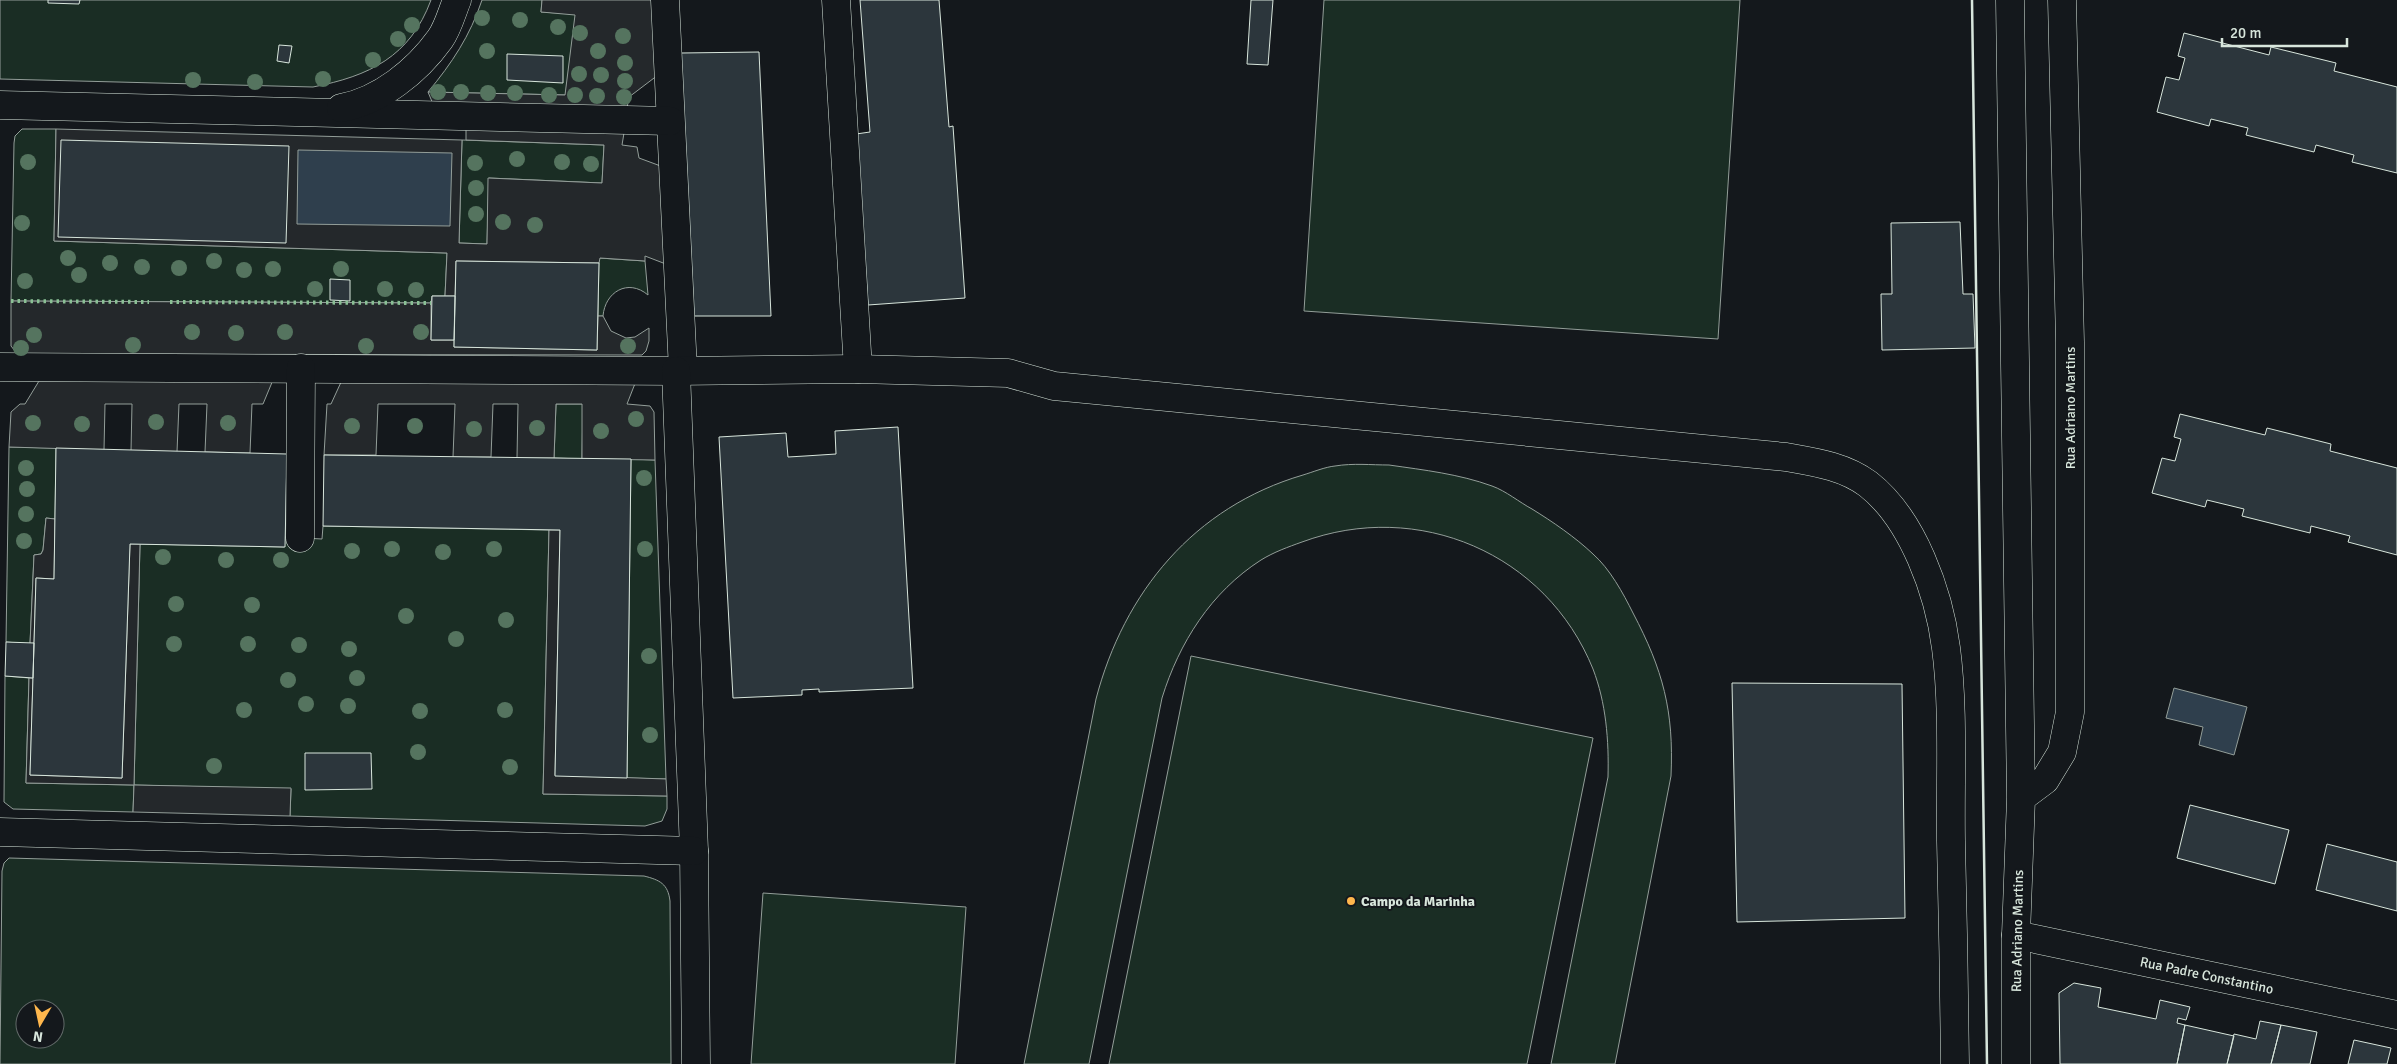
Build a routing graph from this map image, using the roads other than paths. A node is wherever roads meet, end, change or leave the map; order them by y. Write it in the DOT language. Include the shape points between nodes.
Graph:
graph roads {
  1 [pos="457,0"];
  2 [pos="665,0"];
  3 [pos="836,0"];
  4 [pos="2010,0"];
  5 [pos="2062,0"];
  6 [pos="0,105"];
  7 [pos="302,113"];
  8 [pos="670,121"];
  9 [pos="0,367"];
  10 [pos="301,368"];
  11 [pos="858,369"];
  12 [pos="680,370"];
  13 [pos="300,538"];
  14 [pos="2020,798"];
  15 [pos="0,832"];
  16 [pos="694,851"];
  17 [pos="2016,935"];
  18 [pos="2397,1015"];
  19 [pos="696,1064"];
  20 [pos="1955,1064"];
  21 [pos="2016,1064"];
  1 -- 7 [label="main road" via="441,37 426,56 384,92 344,108"];
  2 -- 8 [label="main road"];
  3 -- 11 [label="main road"];
  4 -- 14 [label="main road, Rua Adriano Martins"];
  5 -- 14 [label="main road, Rua Adriano Martins" via="2070,342 2070,712 2062,752 2045,780"];
  6 -- 7 [label="main road"];
  7 -- 8 [label="main road"];
  8 -- 12 [label="main road"];
  9 -- 10 [label="main road"];
  10 -- 12 [label="main road"];
  10 -- 13 [label="main road"];
  11 -- 12 [label="main road"];
  11 -- 20 [label="main road" via="1008,373 1054,386 1786,457 1838,468 1867,484 1890,507 1924,562 1946,647 1950,715"];
  12 -- 16 [label="main road"];
  14 -- 17 [label="main road, Rua Adriano Martins"];
  15 -- 16 [label="main road"];
  16 -- 19 [label="main road"];
  17 -- 18 [label="main road, Rua Padre Constantino"];
  17 -- 21 [label="main road, Rua Adriano Martins"];
}
